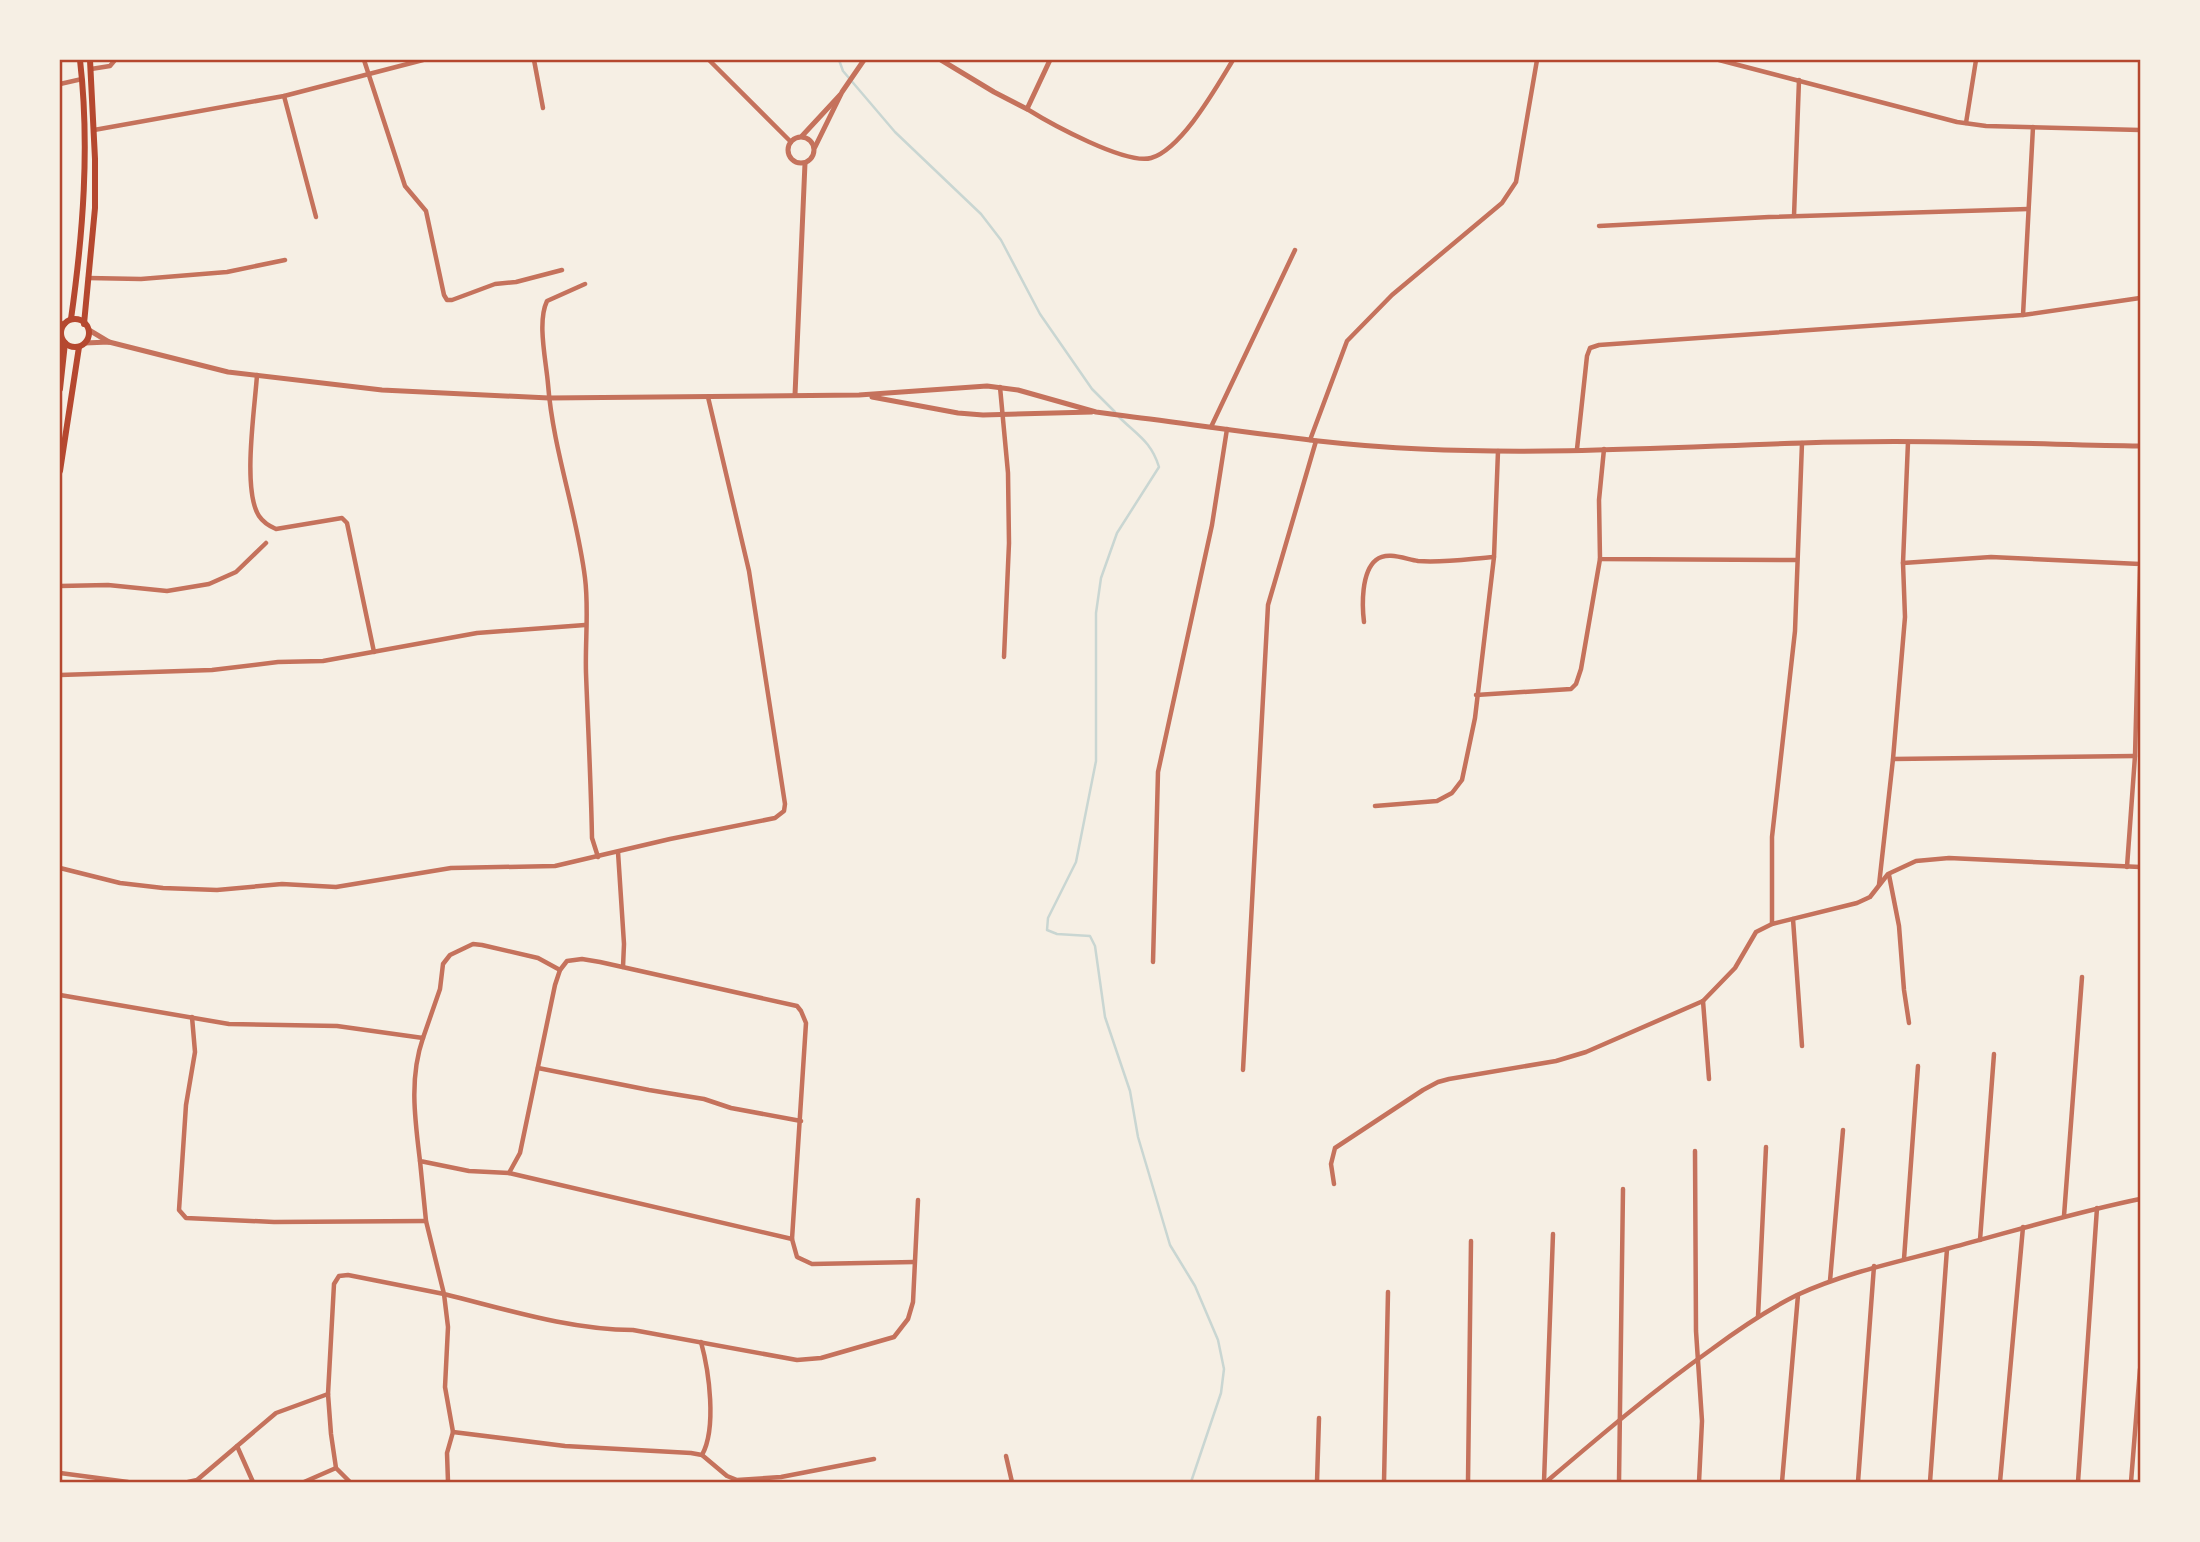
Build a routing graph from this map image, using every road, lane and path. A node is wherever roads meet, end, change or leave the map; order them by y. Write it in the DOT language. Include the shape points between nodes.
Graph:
graph roads {
  1 [pos="80,60"];
  2 [pos="90,60"];
  3 [pos="115,60"];
  4 [pos="364,60"];
  5 [pos="423,60"];
  6 [pos="534,60"];
  7 [pos="709,60"];
  8 [pos="864,60"];
  9 [pos="941,60"];
  10 [pos="1050,60"];
  11 [pos="1233,60"];
  12 [pos="1537,60"];
  13 [pos="1719,60"];
  14 [pos="1976,60"];
  15 [pos="90,69"];
  16 [pos="370,72"];
  17 [pos="83,79"];
  18 [pos="1799,80"];
  19 [pos="60,84"];
  20 [pos="842,92"];
  21 [pos="284,96"];
  22 [pos="543,108"];
  23 [pos="1027,109"];
  24 [pos="1966,123"];
  25 [pos="2033,127"];
  26 [pos="2140,130"];
  27 [pos="94,131"];
  28 [pos="802,137"];
  29 [pos="791,142"];
  30 [pos="815,146"];
  31 [pos="805,163"];
  32 [pos="2028,209"];
  33 [pos="1794,216"];
  34 [pos="316,217"];
  35 [pos="1598,226"];
  36 [pos="1294,250"];
  37 [pos="285,260"];
  38 [pos="562,270"];
  39 [pos="88,278"];
  40 [pos="585,284"];
  41 [pos="2140,298"];
  42 [pos="2023,315"];
  43 [pos="65,322"];
  44 [pos="86,327"];
  45 [pos="60,333"];
  46 [pos="109,342"];
  47 [pos="65,343"];
  48 [pos="82,345"];
  49 [pos="257,375"];
  50 [pos="1000,387"];
  51 [pos="60,388"];
  52 [pos="795,395"];
  53 [pos="859,395"];
  54 [pos="708,396"];
  55 [pos="549,398"];
  56 [pos="1096,412"];
  57 [pos="1003,416"];
  58 [pos="1211,427"];
  59 [pos="1227,429"];
  60 [pos="1313,440"];
  61 [pos="1908,442"];
  62 [pos="1802,443"];
  63 [pos="2140,446"];
  64 [pos="1577,449"];
  65 [pos="1604,449"];
  66 [pos="1498,451"];
  67 [pos="60,471"];
  68 [pos="266,543"];
  69 [pos="1494,557"];
  70 [pos="1600,559"];
  71 [pos="1797,560"];
  72 [pos="1903,563"];
  73 [pos="2140,566"];
  74 [pos="60,586"];
  75 [pos="1364,622"];
  76 [pos="585,625"];
  77 [pos="374,652"];
  78 [pos="1004,657"];
  79 [pos="60,675"];
  80 [pos="1476,695"];
  81 [pos="2135,756"];
  82 [pos="1893,759"];
  83 [pos="1375,806"];
  84 [pos="618,852"];
  85 [pos="598,857"];
  86 [pos="2127,867"];
  87 [pos="2140,867"];
  88 [pos="60,868"];
  89 [pos="1888,874"];
  90 [pos="1878,886"];
  91 [pos="1793,919"];
  92 [pos="1772,924"];
  93 [pos="1153,962"];
  94 [pos="623,967"];
  95 [pos="560,970"];
  96 [pos="2082,977"];
  97 [pos="60,995"];
  98 [pos="1703,1001"];
  99 [pos="192,1017"];
  100 [pos="1909,1023"];
  101 [pos="423,1038"];
  102 [pos="1802,1045"];
  103 [pos="1994,1054"];
  104 [pos="1918,1066"];
  105 [pos="538,1068"];
  106 [pos="1243,1070"];
  107 [pos="1709,1079"];
  108 [pos="801,1121"];
  109 [pos="1843,1130"];
  110 [pos="1766,1147"];
  111 [pos="1695,1151"];
  112 [pos="420,1161"];
  113 [pos="509,1173"];
  114 [pos="1334,1184"];
  115 [pos="1623,1189"];
  116 [pos="2140,1199"];
  117 [pos="918,1200"];
  118 [pos="2098,1208"];
  119 [pos="2063,1216"];
  120 [pos="426,1222"];
  121 [pos="2024,1227"];
  122 [pos="1553,1234"];
  123 [pos="792,1239"];
  124 [pos="1980,1240"];
  125 [pos="1471,1241"];
  126 [pos="1947,1249"];
  127 [pos="1904,1259"];
  128 [pos="914,1262"];
  129 [pos="1874,1266"];
  130 [pos="1830,1281"];
  131 [pos="1388,1292"];
  132 [pos="444,1294"];
  133 [pos="1798,1295"];
  134 [pos="1758,1317"];
  135 [pos="701,1342"];
  136 [pos="1698,1359"];
  137 [pos="2140,1369"];
  138 [pos="328,1394"];
  139 [pos="1319,1418"];
  140 [pos="1620,1418"];
  141 [pos="453,1432"];
  142 [pos="237,1446"];
  143 [pos="702,1455"];
  144 [pos="1006,1456"];
  145 [pos="874,1459"];
  146 [pos="336,1468"];
  147 [pos="60,1473"];
  148 [pos="128,1482"];
  149 [pos="188,1482"];
  150 [pos="253,1482"];
  151 [pos="304,1482"];
  152 [pos="350,1482"];
  153 [pos="448,1482"];
  154 [pos="1012,1482"];
  155 [pos="1317,1482"];
  156 [pos="1384,1482"];
  157 [pos="1468,1482"];
  158 [pos="1545,1482"];
  159 [pos="1619,1482"];
  160 [pos="1699,1482"];
  161 [pos="1782,1482"];
  162 [pos="1858,1482"];
  163 [pos="1930,1482"];
  164 [pos="2000,1482"];
  165 [pos="2078,1482"];
  166 [pos="2131,1482"];
  1 -- 17 [label="main road"];
  2 -- 15 [label="main road"];
  3 -- 15 [label="street" via="110,66"];
  4 -- 16 [label="street"];
  5 -- 16 [label="street"];
  6 -- 22 [label="street"];
  7 -- 29 [label="street"];
  8 -- 20 [label="street"];
  9 -- 23 [label="street"];
  10 -- 23 [label="street"];
  11 -- 23 [label="street" via="1177,141 1150,158 1132,159 1109,150"];
  12 -- 60 [label="street" via="1517,182 1502,203 1392,295 1347,341"];
  13 -- 18 [label="street"];
  14 -- 24 [label="street"];
  15 -- 27 [label="main road"];
  16 -- 21 [label="street"];
  16 -- 38 [label="street" via="405,186 426,211 447,300"];
  17 -- 19 [label="street"];
  17 -- 43 [label="main road" via="83,206"];
  18 -- 24 [label="street"];
  18 -- 33 [label="street"];
  20 -- 28 [label="street"];
  20 -- 30 [label="street"];
  21 -- 27 [label="street"];
  21 -- 34 [label="street"];
  24 -- 25 [label="street"];
  25 -- 26 [label="street"];
  25 -- 32 [label="street"];
  27 -- 39 [label="main road"];
  28 -- 29 [label="street"];
  28 -- 30 [label="street"];
  29 -- 31 [label="street" via="790,158"];
  30 -- 31 [label="street" via="812,159"];
  31 -- 52 [label="street"];
  32 -- 33 [label="street"];
  32 -- 42 [label="street"];
  33 -- 35 [label="street"];
  36 -- 58 [label="street"];
  37 -- 39 [label="street" via="227,272"];
  39 -- 44 [label="main road"];
  40 -- 55 [label="street" via="547,301 543,309"];
  41 -- 42 [label="street"];
  42 -- 64 [label="street" via="1599,345 1590,348 1587,356"];
  43 -- 44 [label="main road"];
  43 -- 45 [label="main road"];
  44 -- 46 [label="street"];
  44 -- 48 [label="main road" via="89,337"];
  45 -- 47 [label="main road"];
  46 -- 48 [label="street"];
  46 -- 49 [label="street" via="202,367"];
  47 -- 48 [label="main road"];
  47 -- 51 [label="main road"];
  48 -- 67 [label="main road"];
  49 -- 55 [label="street" via="382,390"];
  49 -- 77 [label="street" via="250,475 259,515 276,529 332,517 347,523"];
  50 -- 53 [label="street"];
  50 -- 56 [label="street"];
  50 -- 57 [label="street"];
  52 -- 53 [label="street"];
  52 -- 54 [label="street"];
  53 -- 57 [label="street" via="958,413"];
  54 -- 55 [label="street"];
  54 -- 84 [label="street" via="748,571 784,811 775,818"];
  55 -- 76 [label="street" via="580,540 586,582"];
  56 -- 57 [label="street"];
  56 -- 58 [label="street"];
  57 -- 78 [label="street" via="1009,543"];
  58 -- 59 [label="street"];
  59 -- 60 [label="street"];
  59 -- 93 [label="street" via="1212,524 1158,772"];
  60 -- 66 [label="street" via="1371,447"];
  60 -- 106 [label="street" via="1268,605"];
  61 -- 62 [label="street"];
  61 -- 63 [label="street"];
  61 -- 72 [label="street"];
  62 -- 65 [label="street"];
  62 -- 71 [label="street"];
  64 -- 65 [label="street"];
  64 -- 66 [label="street"];
  65 -- 70 [label="street"];
  66 -- 69 [label="street"];
  68 -- 74 [label="street" via="236,572 209,584 167,591"];
  69 -- 75 [label="street" via="1418,561 1390,556 1376,560 1362,601"];
  69 -- 80 [label="street"];
  70 -- 71 [label="street"];
  70 -- 80 [label="street" via="1576,684 1571,689"];
  71 -- 92 [label="street" via="1795,631 1772,837"];
  72 -- 73 [label="street" via="1991,557"];
  72 -- 82 [label="street" via="1905,617"];
  73 -- 81 [label="street"];
  76 -- 77 [label="street" via="477,633"];
  76 -- 85 [label="street" via="592,838"];
  77 -- 79 [label="street" via="212,670"];
  80 -- 83 [label="street" via="1462,780 1452,793 1437,801"];
  81 -- 82 [label="street"];
  81 -- 86 [label="street"];
  82 -- 90 [label="street"];
  84 -- 85 [label="street"];
  84 -- 94 [label="street"];
  85 -- 88 [label="street" via="555,866 451,868 336,887 282,884 217,890 120,883"];
  86 -- 87 [label="street"];
  86 -- 89 [label="street" via="1949,858 1916,861"];
  89 -- 90 [label="street"];
  89 -- 100 [label="street" via="1899,926"];
  90 -- 91 [label="street" via="1870,897"];
  91 -- 92 [label="street"];
  91 -- 102 [label="street"];
  92 -- 98 [label="street" via="1756,932 1735,968"];
  94 -- 95 [label="street" via="582,959 568,961"];
  94 -- 108 [label="street" via="797,1006 806,1023"];
  95 -- 101 [label="street" via="538,958 482,945 473,944 450,955 443,964 440,989"];
  95 -- 105 [label="street"];
  96 -- 119 [label="street"];
  97 -- 99 [label="street"];
  98 -- 107 [label="street"];
  98 -- 114 [label="street" via="1586,1052 1438,1082 1335,1148 1331,1164"];
  99 -- 101 [label="street" via="229,1024 337,1026"];
  99 -- 120 [label="street" via="195,1052 186,1105 182,1215 274,1222"];
  101 -- 112 [label="street" via="414,1105"];
  103 -- 124 [label="street"];
  104 -- 127 [label="street"];
  105 -- 108 [label="street"];
  105 -- 113 [label="street" via="520,1153"];
  108 -- 123 [label="street"];
  109 -- 130 [label="street"];
  110 -- 134 [label="street"];
  111 -- 136 [label="street"];
  112 -- 113 [label="street"];
  112 -- 120 [label="street"];
  113 -- 123 [label="street"];
  115 -- 140 [label="street"];
  116 -- 118 [label="street"];
  117 -- 128 [label="street"];
  118 -- 119 [label="street"];
  118 -- 165 [label="street"];
  119 -- 121 [label="street"];
  120 -- 132 [label="street"];
  121 -- 124 [label="street"];
  121 -- 164 [label="street"];
  122 -- 158 [label="street"];
  123 -- 128 [label="street" via="797,1257 812,1265"];
  124 -- 126 [label="street"];
  125 -- 157 [label="street"];
  126 -- 127 [label="street"];
  126 -- 163 [label="street"];
  127 -- 129 [label="street"];
  128 -- 135 [label="street" via="908,1319 894,1337 882,1342 797,1360"];
  129 -- 130 [label="street"];
  129 -- 162 [label="street"];
  130 -- 133 [label="street"];
  131 -- 156 [label="street"];
  132 -- 135 [label="street" via="607,1330 633,1329"];
  132 -- 138 [label="street" via="339,1276 334,1284"];
  132 -- 141 [label="street" via="448,1327 445,1387"];
  133 -- 134 [label="street"];
  133 -- 161 [label="street"];
  134 -- 136 [label="street"];
  135 -- 143 [label="street" via="709,1371 710,1436"];
  136 -- 140 [label="street"];
  136 -- 160 [label="street"];
  137 -- 166 [label="street"];
  138 -- 142 [label="street" via="276,1413"];
  138 -- 146 [label="street"];
  139 -- 155 [label="street"];
  140 -- 158 [label="street"];
  140 -- 159 [label="street"];
  141 -- 143 [label="street" via="565,1446"];
  141 -- 153 [label="street" via="447,1452"];
  142 -- 149 [label="street"];
  142 -- 150 [label="street"];
  143 -- 145 [label="street" via="737,1480 781,1477"];
  144 -- 154 [label="street"];
  146 -- 151 [label="street"];
  146 -- 152 [label="street"];
  147 -- 148 [label="street"];
}
